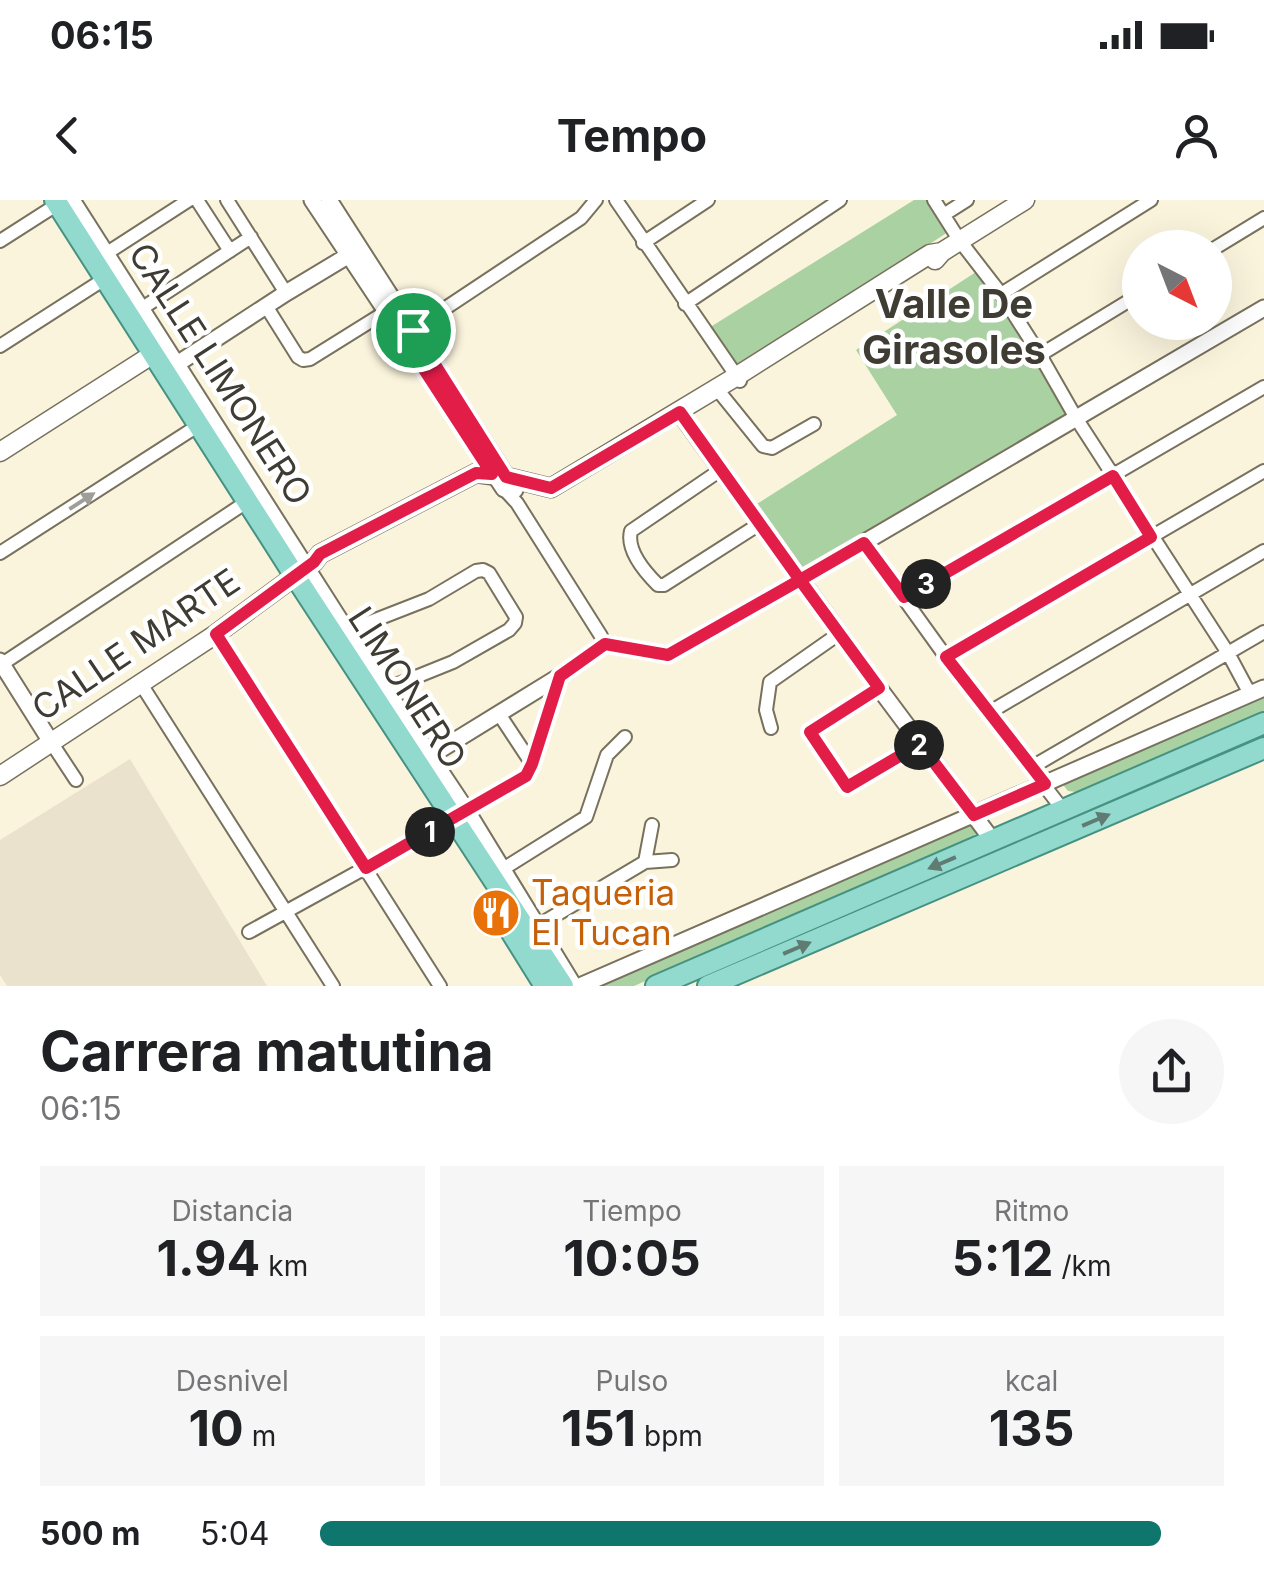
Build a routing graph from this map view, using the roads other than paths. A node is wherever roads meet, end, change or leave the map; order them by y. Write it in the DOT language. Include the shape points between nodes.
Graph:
graph roads {
  1 [pos="193,200"];
  2 [pos="227,200"];
  3 [pos="312,200"];
  4 [pos="329,200"];
  5 [pos="596,200"];
  6 [pos="616,200"];
  7 [pos="708,200"];
  8 [pos="840,200"];
  9 [pos="934,200"];
  10 [pos="967,200"];
  11 [pos="1025,200"];
  12 [pos="1151,200"];
  13 [pos="57,203"];
  14 [pos="944,214"];
  15 [pos="1264,218"];
  16 [pos="250,237"];
  17 [pos="1232,238"];
  18 [pos="0,241"];
  19 [pos="960,241"];
  20 [pos="644,243"];
  21 [pos="230,251"];
  22 [pos="107,253"];
  23 [pos="349,255"];
  24 [pos="365,268"];
  25 [pos="101,281"];
  26 [pos="286,293"];
  27 [pos="1001,294"];
  28 [pos="685,304"];
  29 [pos="1122,305"];
  30 [pos="266,306"];
  31 [pos="142,308"];
  32 [pos="1264,308"];
  33 [pos="386,311"];
  34 [pos="408,333"];
  35 [pos="0,346"];
  36 [pos="156,353"];
  37 [pos="1040,356"];
  38 [pos="177,364"];
  39 [pos="739,380"];
  40 [pos="1264,388"];
  41 [pos="719,392"];
  42 [pos="682,416"];
  43 [pos="1076,418"];
  44 [pos="814,424"];
  45 [pos="196,428"];
  46 [pos="0,452"];
  47 [pos="722,468"];
  48 [pos="1264,470"];
  49 [pos="1113,476"];
  50 [pos="507,487"];
  51 [pos="244,503"];
  52 [pos="761,523"];
  53 [pos="1151,537"];
  54 [pos="864,543"];
  55 [pos="1264,551"];
  56 [pos="0,553"];
  57 [pos="301,572"];
  58 [pos="800,580"];
  59 [pos="1190,594"];
  60 [pos="904,597"];
  61 [pos="347,631"];
  62 [pos="1264,632"];
  63 [pos="216,634"];
  64 [pos="840,634"];
  65 [pos="603,640"];
  66 [pos="1228,653"];
  67 [pos="946,657"];
  68 [pos="1,663"];
  69 [pos="560,676"];
  70 [pos="141,684"];
  71 [pos="879,688"];
  72 [pos="386,689"];
  73 [pos="1257,691"];
  74 [pos="990,712"];
  75 [pos="500,714"];
  76 [pos="1264,723"];
  77 [pos="771,728"];
  78 [pos="625,737"];
  79 [pos="51,742"];
  80 [pos="920,744"];
  81 [pos="1264,748"];
  82 [pos="430,756"];
  83 [pos="532,764"];
  84 [pos="1032,766"];
  85 [pos="0,776"];
  86 [pos="76,780"];
  87 [pos="1045,784"];
  88 [pos="1063,810"];
  89 [pos="974,815"];
  90 [pos="455,818"];
  91 [pos="652,825"];
  92 [pos="993,841"];
  93 [pos="672,860"];
  94 [pos="644,862"];
  95 [pos="366,868"];
  96 [pos="504,868"];
  97 [pos="285,911"];
  98 [pos="539,925"];
  99 [pos="249,932"];
  100 [pos="333,986"];
  101 [pos="440,986"];
  102 [pos="548,986"];
  103 [pos="577,986"];
  104 [pos="656,986"];
  105 [pos="708,986"];
  1 -- 21 [label="street"];
  1 -- 22 [label="street"];
  2 -- 16 [label="street"];
  3 -- 23 [label="street"];
  4 -- 24 [label="street"];
  5 -- 34 [label="street" via="582,218"];
  6 -- 20 [label="street"];
  7 -- 20 [label="street"];
  8 -- 28 [label="street"];
  9 -- 14 [label="street"];
  10 -- 14 [label="street"];
  11 -- 19 [label="main road, CALLE MARTE"];
  12 -- 27 [label="street"];
  13 -- 18 [label="street"];
  13 -- 22 [label="street, CALLE LIMONERO"];
  13 -- 25 [label="main road"];
  14 -- 19 [label="street"];
  15 -- 17 [label="street"];
  16 -- 21 [label="street"];
  16 -- 26 [label="street"];
  19 -- 27 [label="street"];
  19 -- 39 [label="main road, CALLE MARTE"];
  20 -- 28 [label="street"];
  21 -- 31 [label="street"];
  22 -- 31 [label="street, CALLE LIMONERO"];
  23 -- 24 [label="street"];
  23 -- 26 [label="street"];
  24 -- 33 [label="street"];
  24 -- 34 [label="street"];
  25 -- 35 [label="street"];
  25 -- 36 [label="main road"];
  26 -- 30 [label="street"];
  27 -- 37 [label="street"];
  28 -- 39 [label="street"];
  29 -- 37 [label="street"];
  30 -- 33 [label="street" via="304,360"];
  30 -- 38 [label="street"];
  31 -- 36 [label="street, CALLE LIMONERO"];
  32 -- 43 [label="street"];
  33 -- 34 [label="street"];
  34 -- 50 [label="street"];
  36 -- 38 [label="street, CALLE LIMONERO"];
  36 -- 45 [label="main road"];
  36 -- 46 [label="main road"];
  37 -- 43 [label="street"];
  38 -- 57 [label="street, CALLE LIMONERO"];
  39 -- 41 [label="main road, CALLE MARTE"];
  40 -- 49 [label="street"];
  41 -- 42 [label="main road, CALLE MARTE"];
  41 -- 44 [label="street" via="763,446 772,448"];
  42 -- 47 [label="street"];
  42 -- 50 [label="main road, CALLE MARTE" via="554,498"];
  43 -- 49 [label="street"];
  43 -- 54 [label="street"];
  45 -- 51 [label="main road"];
  56 -- 45 [label="street, one-way"];
  47 -- 52 [label="street"];
  47 -- 52 [label="street" via="630,532 630,547 664,585"];
  48 -- 53 [label="street"];
  49 -- 53 [label="street"];
  49 -- 60 [label="street"];
  50 -- 57 [label="main road, CALLE MARTE" via="478,482"];
  50 -- 65 [label="street"];
  51 -- 57 [label="main road"];
  51 -- 68 [label="street"];
  52 -- 58 [label="street"];
  53 -- 59 [label="street"];
  53 -- 67 [label="street"];
  54 -- 58 [label="street"];
  54 -- 60 [label="street"];
  55 -- 59 [label="street"];
  57 -- 61 [label="street, CALLE LIMONERO"];
  57 -- 63 [label="main road, CALLE MARTE"];
  57 -- 90 [label="main road"];
  58 -- 64 [label="street"];
  58 -- 65 [label="street" via="668,655"];
  59 -- 66 [label="street"];
  59 -- 74 [label="street"];
  60 -- 67 [label="street"];
  61 -- 72 [label="street, CALLE LIMONERO"];
  61 -- 72 [label="street" via="429,599 476,571 489,573 506,598 516,617 510,630"];
  62 -- 66 [label="street"];
  63 -- 70 [label="main road, CALLE MARTE"];
  63 -- 95 [label="street"];
  64 -- 71 [label="street"];
  64 -- 77 [label="street" via="770,682"];
  65 -- 69 [label="street"];
  66 -- 73 [label="street"];
  66 -- 84 [label="street"];
  67 -- 74 [label="street"];
  68 -- 79 [label="street"];
  69 -- 75 [label="street"];
  69 -- 83 [label="street"];
  70 -- 79 [label="main road, CALLE MARTE"];
  70 -- 97 [label="street"];
  71 -- 80 [label="street"];
  71 -- 80 [label="street" via="810,732 847,787"];
  72 -- 82 [label="street, CALLE LIMONERO"];
  73 -- 87 [label="street"];
  74 -- 84 [label="street"];
  75 -- 82 [label="street"];
  75 -- 83 [label="street"];
  76 -- 88 [label="main road"];
  78 -- 96 [label="street" via="607,755 586,816"];
  79 -- 85 [label="main road, CALLE MARTE"];
  79 -- 86 [label="street"];
  80 -- 89 [label="street"];
  105 -- 81 [label="main road, one-way"];
  82 -- 90 [label="street, CALLE LIMONERO"];
  83 -- 90 [label="street" via="526,776"];
  84 -- 87 [label="street"];
  87 -- 88 [label="street"];
  87 -- 89 [label="street"];
  88 -- 92 [label="main road"];
  89 -- 92 [label="street"];
  89 -- 103 [label="street"];
  90 -- 95 [label="street"];
  90 -- 96 [label="street, CALLE LIMONERO"];
  90 -- 102 [label="main road"];
  91 -- 94 [label="street"];
  92 -- 104 [label="main road, one-way"];
  93 -- 94 [label="street"];
  94 -- 98 [label="street"];
  95 -- 97 [label="street"];
  95 -- 101 [label="street"];
  96 -- 98 [label="street, CALLE LIMONERO"];
  97 -- 99 [label="street"];
  97 -- 100 [label="street"];
  98 -- 103 [label="street, CALLE LIMONERO"];
}
